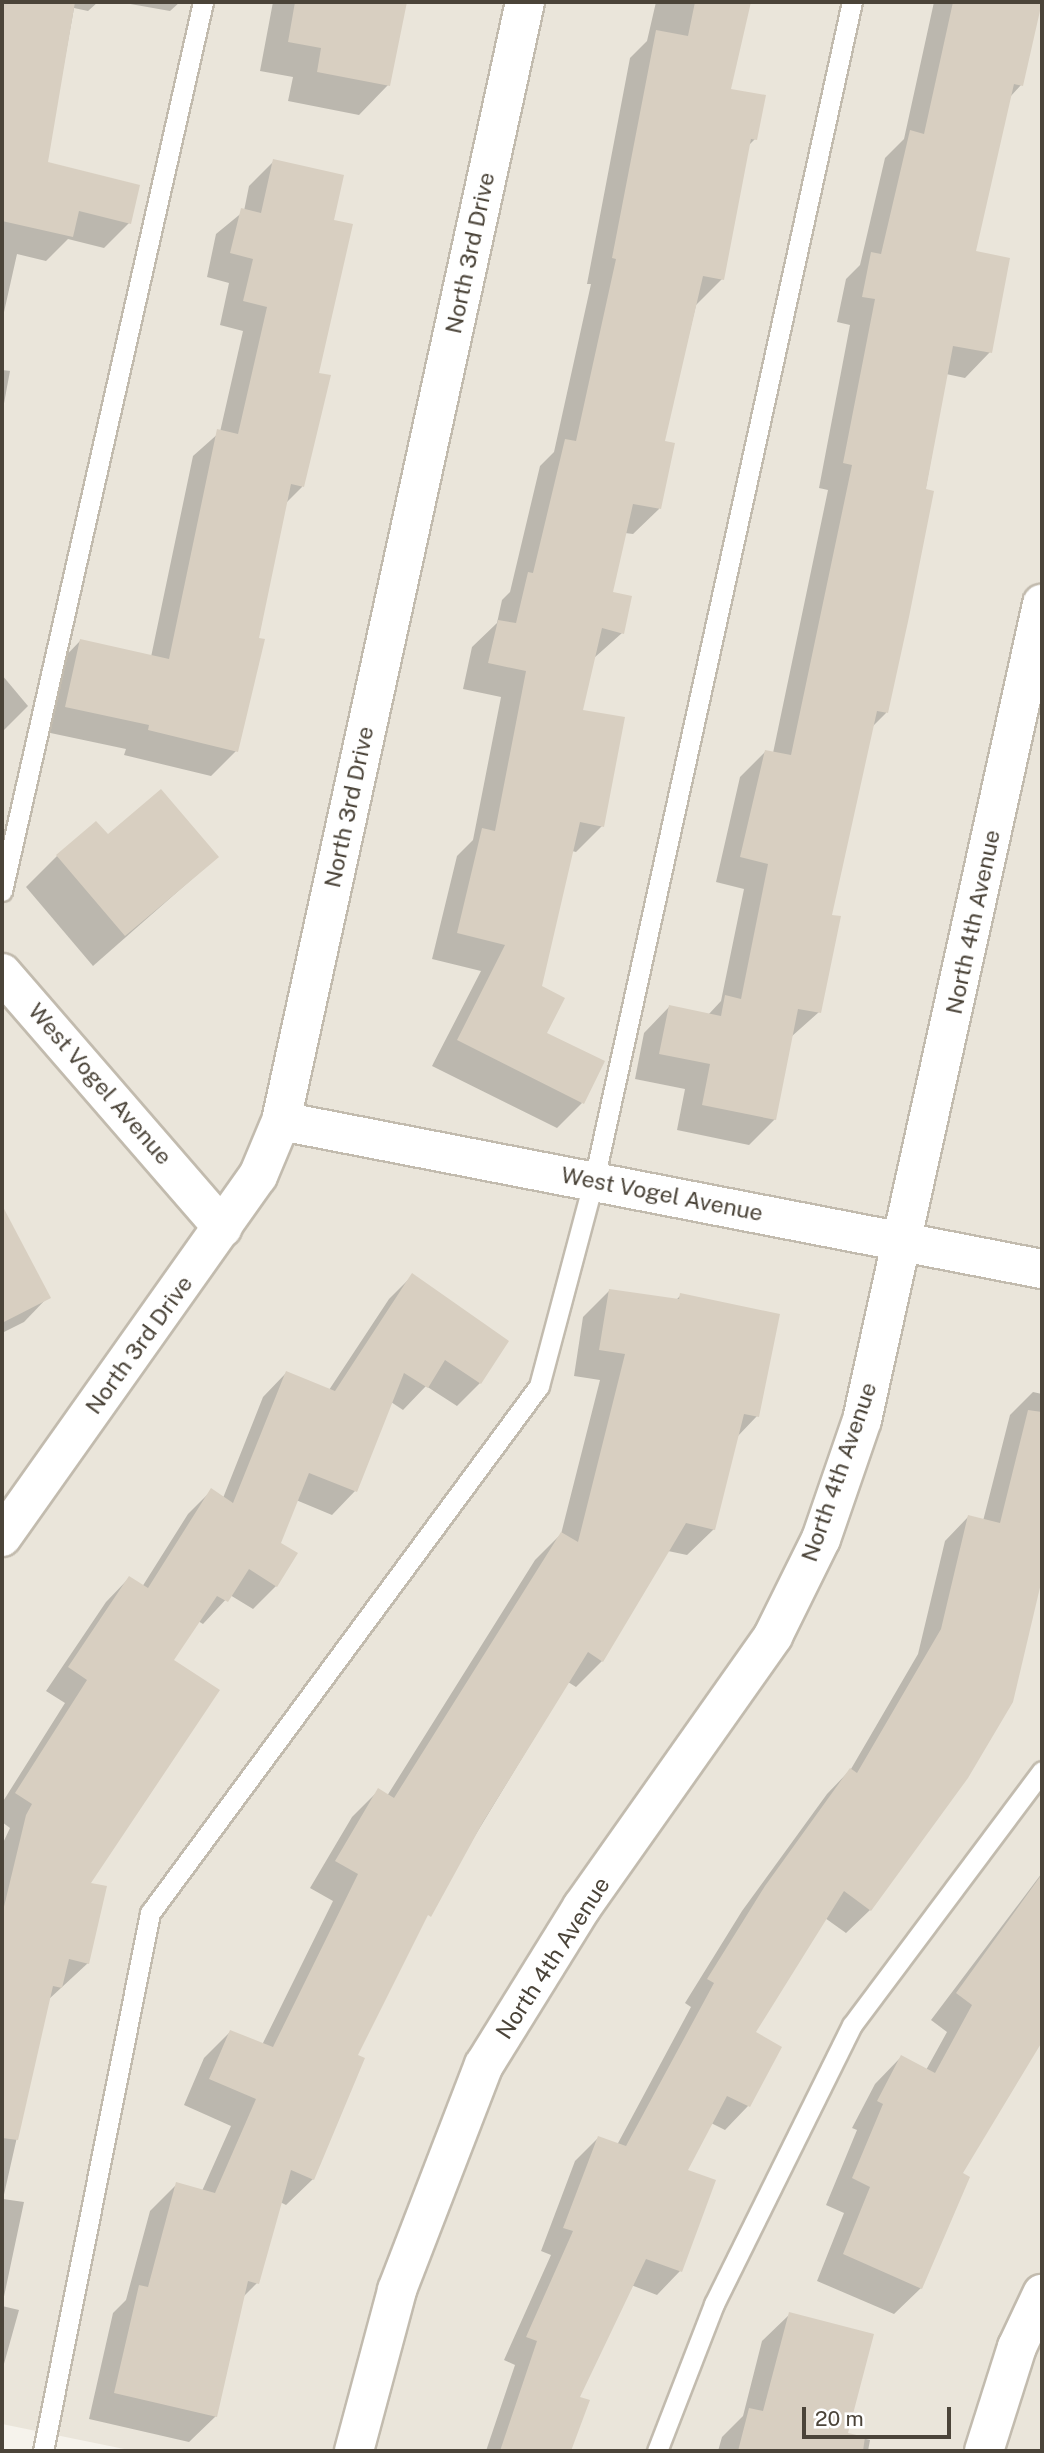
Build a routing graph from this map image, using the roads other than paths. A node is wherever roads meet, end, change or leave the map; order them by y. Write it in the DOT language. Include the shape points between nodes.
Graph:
graph roads {
  1 [pos="203,2"];
  2 [pos="525,2"];
  3 [pos="852,2"];
  4 [pos="1042,604"];
  5 [pos="2,891"];
  6 [pos="2,973"];
  7 [pos="281,1121"];
  8 [pos="594,1180"];
  9 [pos="223,1228"];
  10 [pos="904,1242"];
  11 [pos="1042,1269"];
  12 [pos="2,1537"];
  13 [pos="1042,1771"];
  14 [pos="1042,2294"];
  15 [pos="43,2451"];
  16 [pos="354,2451"];
  17 [pos="657,2451"];
  18 [pos="984,2451"];
  1 -- 5 [label="lane"];
  2 -- 7 [label="street, North 3rd Drive"];
  3 -- 8 [label="lane"];
  4 -- 10 [label="street, North 4th Avenue"];
  6 -- 9 [label="street, West Vogel Avenue"];
  7 -- 8 [label="street, West Vogel Avenue"];
  7 -- 9 [label="street, North 3rd Drive" via="258,1176"];
  8 -- 10 [label="street, West Vogel Avenue"];
  8 -- 15 [label="lane" via="538,1386 150,1913"];
  9 -- 12 [label="street, North 3rd Drive"];
  10 -- 11 [label="street, West Vogel Avenue"];
  10 -- 16 [label="street, North 4th Avenue" via="862,1420 821,1539 773,1636 582,1907 484,2065 397,2290"];
  13 -- 17 [label="lane" via="852,2025 714,2304"];
  14 -- 18 [label="street" via="1017,2347"];
}
